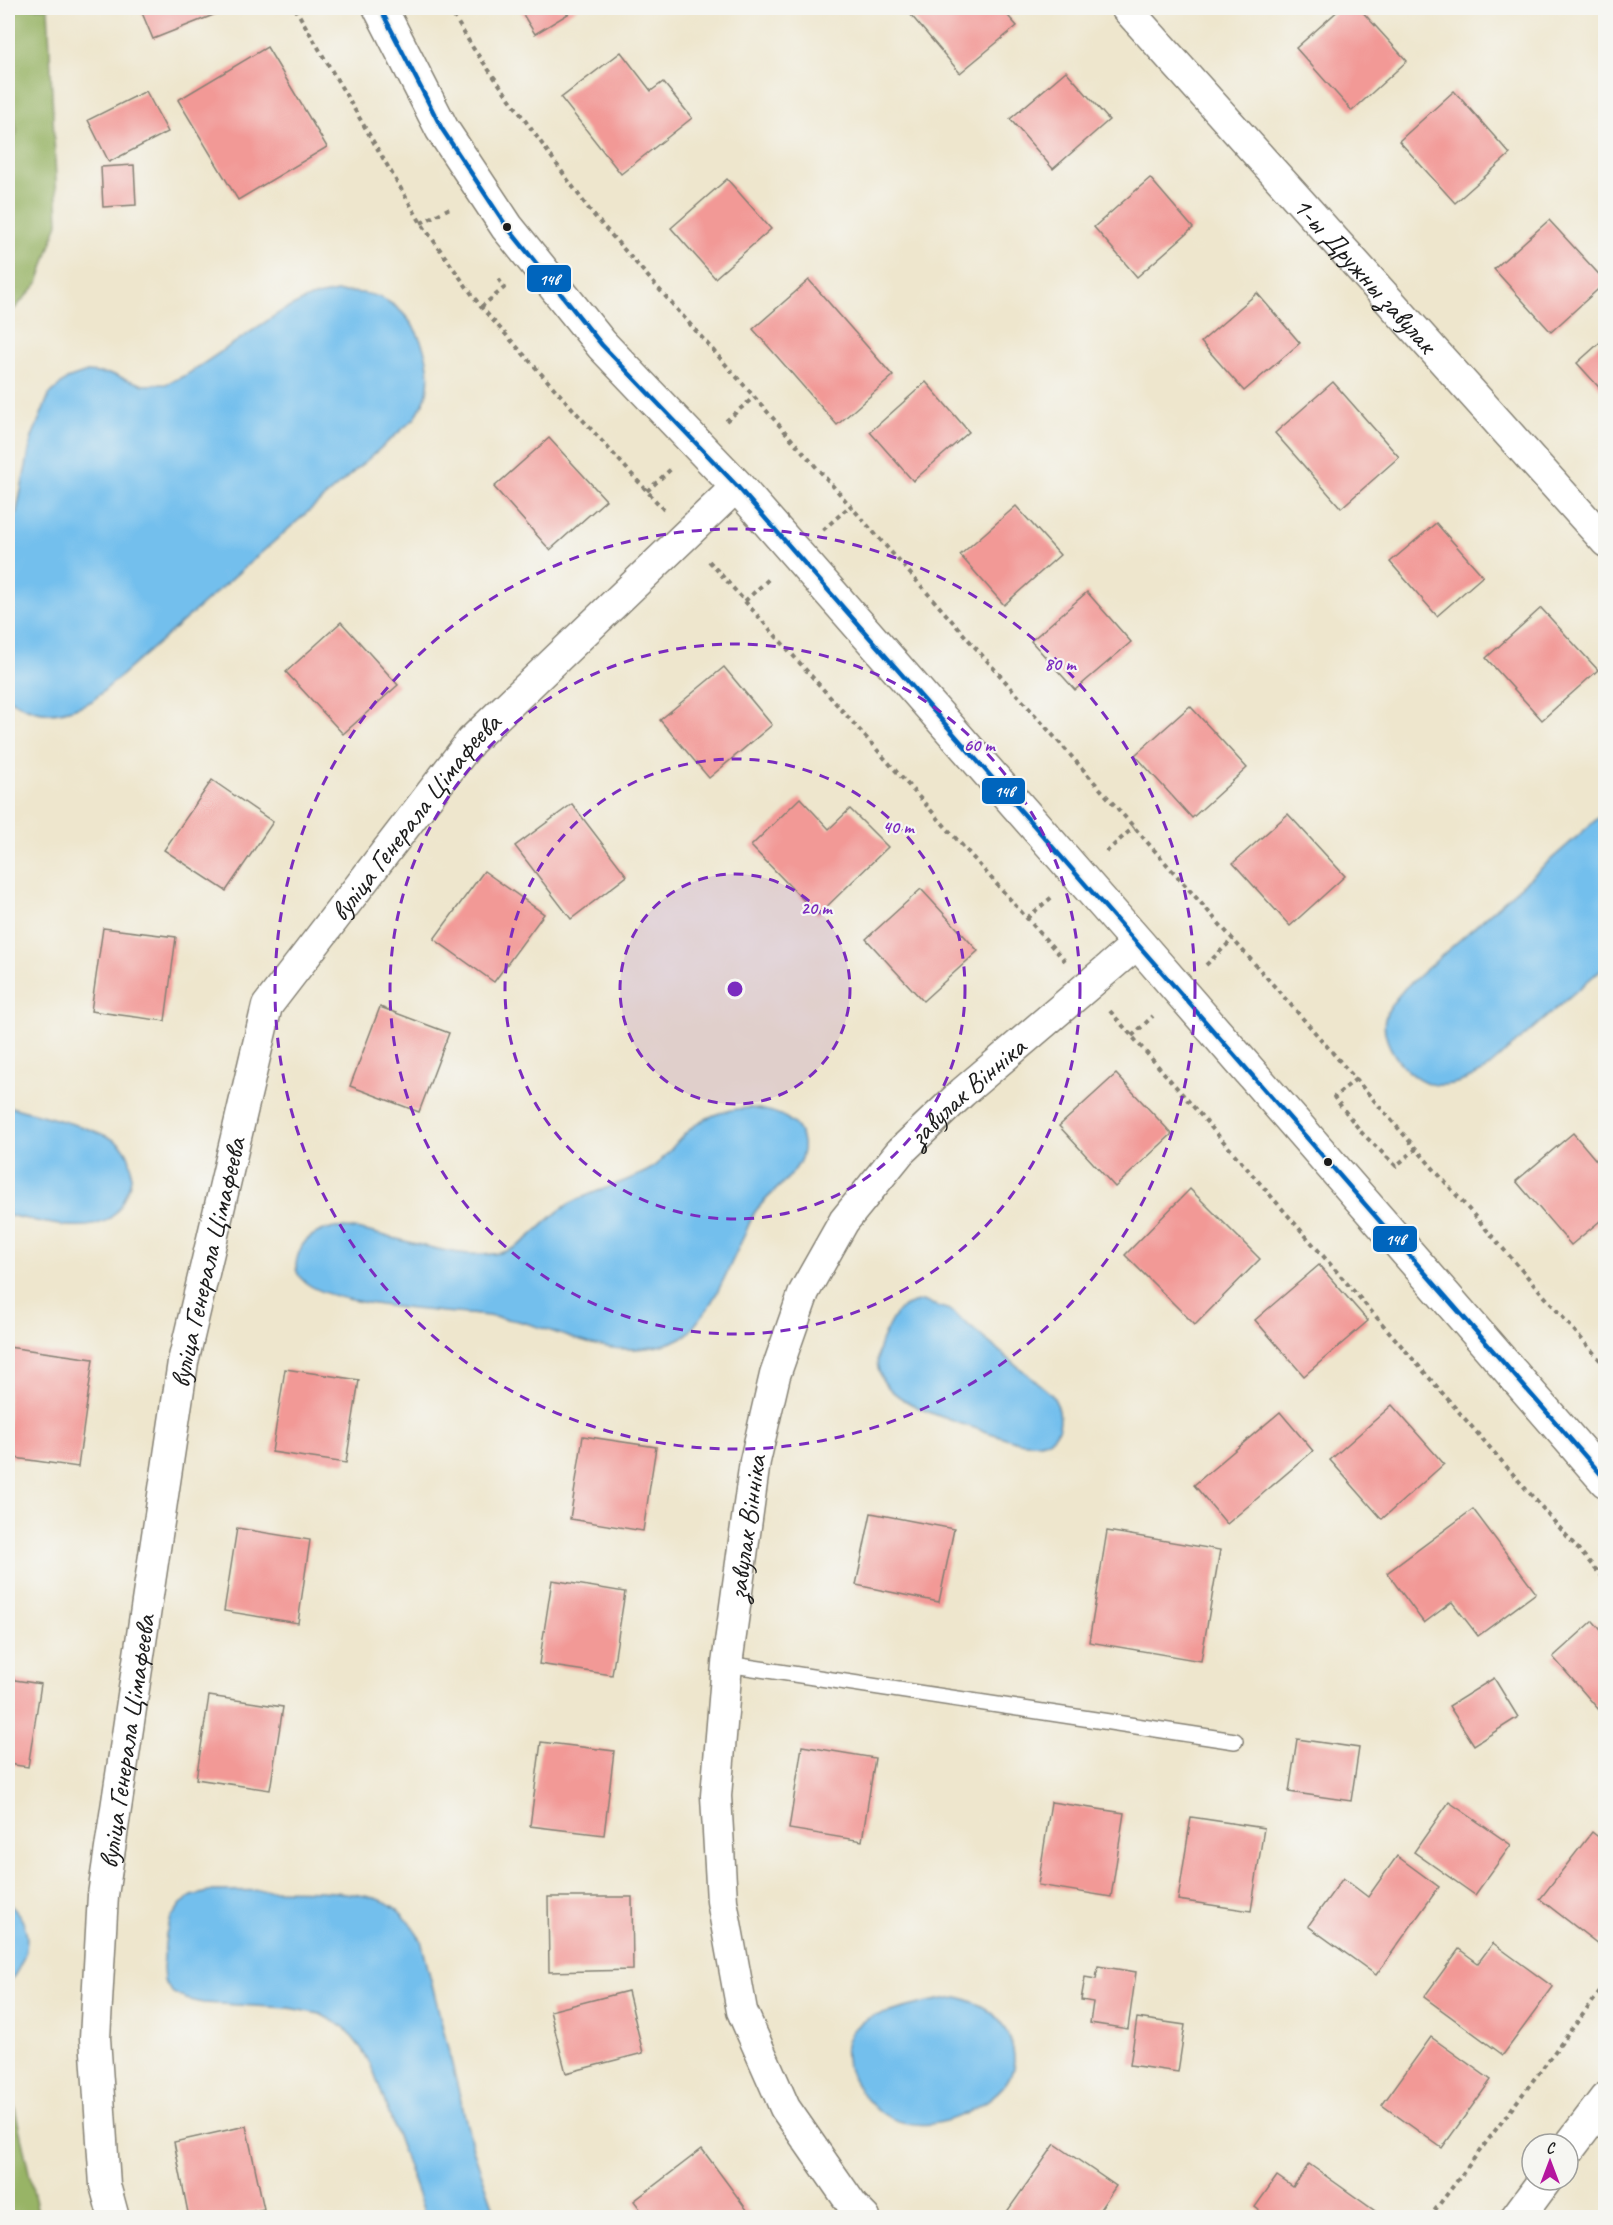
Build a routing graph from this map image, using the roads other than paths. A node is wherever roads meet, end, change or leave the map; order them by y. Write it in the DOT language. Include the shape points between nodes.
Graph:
graph roads {
  1 [pos="380,8"];
  2 [pos="1126,8"];
  3 [pos="737,486"];
  4 [pos="1605,542"];
  5 [pos="1138,943"];
  6 [pos="1605,1481"];
  7 [pos="727,1664"];
  8 [pos="1234,1741"];
  9 [pos="1605,2099"];
  10 [pos="1580,2133"];
  11 [pos="1536,2192"];
  12 [pos="114,2217"];
  13 [pos="865,2217"];
  14 [pos="1517,2217"];
  1 -- 3 [label="street" via="442,129 507,227 602,345"];
  2 -- 4 [label="street, 1-ы Дружны завулак"];
  3 -- 5 [label="street"];
  3 -- 12 [label="street, вуліца Генерала Цімафеева" via="471,741 267,1006 183,1362 103,1895 95,2038 105,2185"];
  5 -- 6 [label="street"];
  5 -- 7 [label="street, завулак Вінніка" via="963,1092 900,1152 844,1221 804,1292 775,1375 755,1461"];
  7 -- 8 [label="lane"];
  7 -- 13 [label="street, завулак Вінніка" via="716,1796 722,1901 742,2011 785,2108 853,2206"];
  9 -- 10 [label="street"];
  11 -- 14 [label="street"];
}
